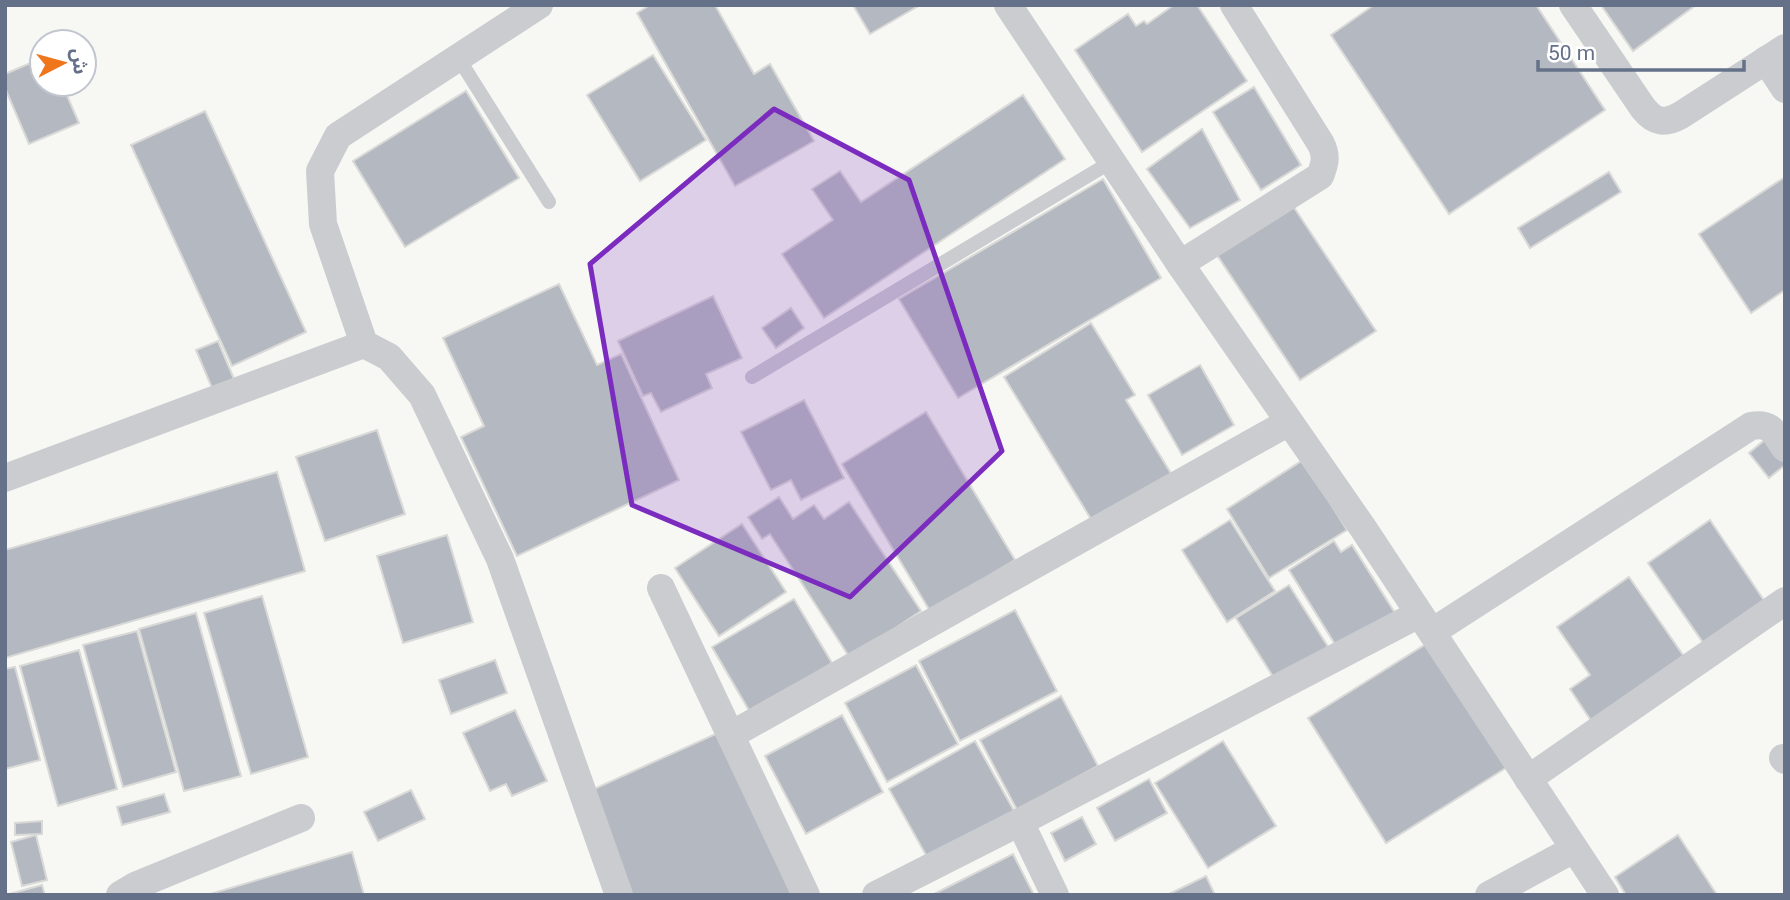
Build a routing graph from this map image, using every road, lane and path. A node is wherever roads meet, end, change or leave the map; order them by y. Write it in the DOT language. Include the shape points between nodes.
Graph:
graph roads {
  1 [pos="539,5"];
  2 [pos="1008,5"];
  3 [pos="1234,5"];
  4 [pos="1573,5"];
  5 [pos="1775,54"];
  6 [pos="459,59"];
  7 [pos="1785,89"];
  8 [pos="1111,162"];
  9 [pos="549,202"];
  10 [pos="1180,264"];
  11 [pos="363,344"];
  12 [pos="752,377"];
  13 [pos="1289,422"];
  14 [pos="1785,448"];
  15 [pos="5,478"];
  16 [pos="661,588"];
  17 [pos="1785,601"];
  18 [pos="1425,623"];
  19 [pos="730,735"];
  20 [pos="1528,779"];
  21 [pos="301,818"];
  22 [pos="1020,822"];
  23 [pos="1574,849"];
  24 [pos="120,895"];
  25 [pos="619,895"];
  26 [pos="806,895"];
  27 [pos="876,895"];
  28 [pos="1055,895"];
  29 [pos="1489,895"];
  30 [pos="1605,895"];
  1 -- 6 [label="street"];
  2 -- 8 [label="street"];
  3 -- 10 [label="street" via="1321,144 1325,165 1320,176"];
  4 -- 5 [label="street" via="1643,108 1660,121 1671,121"];
  5 -- 7 [label="street"];
  6 -- 9 [label="lane"];
  6 -- 11 [label="street" via="338,136 320,171 323,224"];
  8 -- 10 [label="street"];
  8 -- 12 [label="lane"];
  10 -- 13 [label="street"];
  11 -- 15 [label="street"];
  11 -- 25 [label="street" via="389,357 422,395 500,558"];
  13 -- 18 [label="street"];
  13 -- 19 [label="street"];
  14 -- 18 [label="street" via="1766,425 1751,426"];
  16 -- 19 [label="street"];
  17 -- 20 [label="street"];
  18 -- 20 [label="street"];
  18 -- 22 [label="street"];
  19 -- 26 [label="street"];
  20 -- 23 [label="street"];
  21 -- 24 [label="street"];
  22 -- 27 [label="street"];
  22 -- 28 [label="street"];
  23 -- 29 [label="street"];
  23 -- 30 [label="street"];
}
